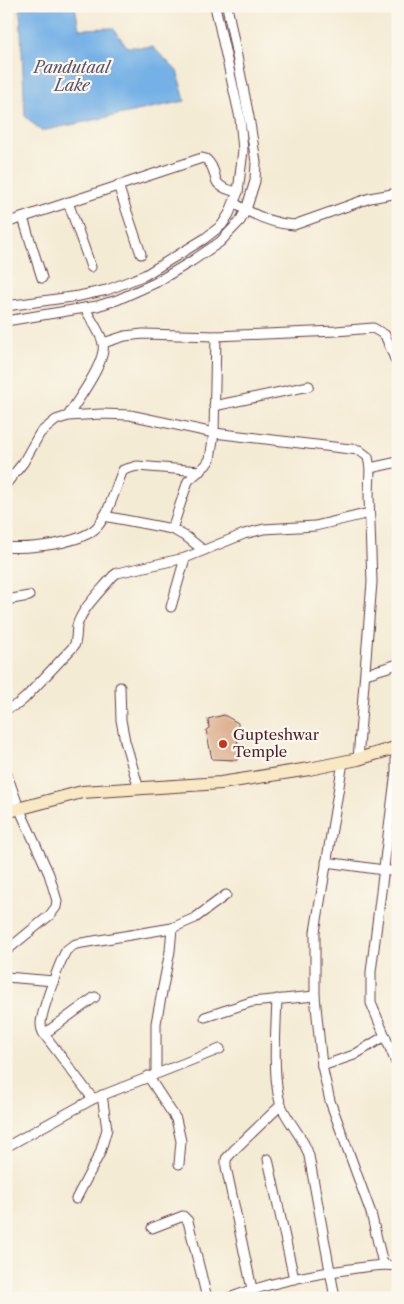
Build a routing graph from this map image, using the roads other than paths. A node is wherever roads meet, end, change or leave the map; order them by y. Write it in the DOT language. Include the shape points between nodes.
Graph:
graph roads {
  1 [pos="215,6"];
  2 [pos="227,10"];
  3 [pos="245,118"];
  4 [pos="118,185"];
  5 [pos="238,192"];
  6 [pos="398,193"];
  7 [pos="68,202"];
  8 [pos="234,203"];
  9 [pos="246,210"];
  10 [pos="23,218"];
  11 [pos="6,224"];
  12 [pos="141,254"];
  13 [pos="91,267"];
  14 [pos="42,278"];
  15 [pos="6,306"];
  16 [pos="85,308"];
  17 [pos="6,321"];
  18 [pos="216,336"];
  19 [pos="102,343"];
  20 [pos="398,366"];
  21 [pos="310,386"];
  22 [pos="214,406"];
  23 [pos="68,416"];
  24 [pos="214,433"];
  25 [pos="398,462"];
  26 [pos="370,468"];
  27 [pos="200,471"];
  28 [pos="6,484"];
  29 [pos="369,514"];
  30 [pos="104,516"];
  31 [pos="172,529"];
  32 [pos="6,547"];
  33 [pos="203,550"];
  34 [pos="185,558"];
  35 [pos="29,596"];
  36 [pos="6,600"];
  37 [pos="171,607"];
  38 [pos="398,664"];
  39 [pos="366,674"];
  40 [pos="120,687"];
  41 [pos="6,709"];
  42 [pos="397,747"];
  43 [pos="358,759"];
  44 [pos="343,762"];
  45 [pos="6,772"];
  46 [pos="139,789"];
  47 [pos="19,808"];
  48 [pos="6,812"];
  49 [pos="326,862"];
  50 [pos="383,870"];
  51 [pos="398,872"];
  52 [pos="226,895"];
  53 [pos="172,928"];
  54 [pos="6,952"];
  55 [pos="6,977"];
  56 [pos="54,981"];
  57 [pos="315,996"];
  58 [pos="95,998"];
  59 [pos="277,999"];
  60 [pos="205,1017"];
  61 [pos="44,1034"];
  62 [pos="384,1036"];
  63 [pos="220,1049"];
  64 [pos="322,1066"];
  65 [pos="398,1067"];
  66 [pos="152,1075"];
  67 [pos="98,1097"];
  68 [pos="281,1105"];
  69 [pos="6,1147"];
  70 [pos="268,1159"];
  71 [pos="178,1164"];
  72 [pos="76,1199"];
  73 [pos="152,1228"];
  74 [pos="383,1264"];
  75 [pos="398,1266"];
  76 [pos="332,1272"];
  77 [pos="294,1279"];
  78 [pos="252,1289"];
  79 [pos="207,1298"];
  80 [pos="229,1298"];
  81 [pos="335,1298"];
  1 -- 3 [label="street"];
  2 -- 3 [label="street"];
  3 -- 5 [label="street"];
  3 -- 9 [label="street" via="253,141 255,171"];
  4 -- 5 [label="street" via="206,158 218,184"];
  4 -- 7 [label="street"];
  4 -- 12 [label="street"];
  5 -- 8 [label="street"];
  6 -- 9 [label="street" via="370,198 294,225 266,220"];
  7 -- 10 [label="street"];
  7 -- 13 [label="street"];
  8 -- 9 [label="street"];
  8 -- 15 [label="street" via="222,225 145,275 107,290"];
  9 -- 16 [label="street" via="220,242 192,261 118,300"];
  10 -- 11 [label="street"];
  10 -- 14 [label="street"];
  16 -- 17 [label="street"];
  16 -- 19 [label="street"];
  18 -- 19 [label="street" via="143,334"];
  18 -- 20 [label="street" via="373,328 385,335"];
  18 -- 22 [label="street"];
  19 -- 23 [label="street" via="102,355 96,369"];
  21 -- 22 [label="street"];
  22 -- 24 [label="street"];
  23 -- 24 [label="street" via="130,415"];
  23 -- 28 [label="street" via="56,420 40,433"];
  24 -- 26 [label="street" via="359,450 368,457"];
  24 -- 27 [label="street" via="210,459"];
  25 -- 26 [label="street"];
  26 -- 29 [label="street"];
  27 -- 30 [label="street" via="137,466 123,470"];
  27 -- 31 [label="street" via="188,481"];
  29 -- 33 [label="street" via="315,526 264,529"];
  29 -- 39 [label="street" via="372,582"];
  30 -- 31 [label="street"];
  30 -- 32 [label="street" via="97,527 75,539"];
  31 -- 33 [label="street"];
  33 -- 34 [label="street"];
  34 -- 37 [label="street"];
  34 -- 41 [label="street" via="124,570 112,576 82,615 74,646 25,698"];
  35 -- 36 [label="street"];
  38 -- 39 [label="street"];
  39 -- 43 [label="street"];
  40 -- 46 [label="street" via="121,720"];
  42 -- 43 [label="street"];
  42 -- 50 [label="street"];
  43 -- 44 [label="street"];
  44 -- 46 [label="street" via="221,783"];
  44 -- 49 [label="street"];
  45 -- 47 [label="street"];
  46 -- 47 [label="street" via="82,792"];
  47 -- 48 [label="street"];
  47 -- 54 [label="street" via="49,874 57,901 50,915"];
  49 -- 50 [label="street"];
  49 -- 57 [label="street" via="315,932"];
  50 -- 51 [label="street"];
  50 -- 62 [label="street" via="371,972 371,1003"];
  52 -- 53 [label="street" via="195,918"];
  53 -- 56 [label="street" via="70,946"];
  53 -- 66 [label="street" via="156,1022"];
  55 -- 56 [label="street"];
  56 -- 61 [label="street" via="41,1024"];
  57 -- 59 [label="street"];
  57 -- 64 [label="street"];
  58 -- 61 [label="street"];
  59 -- 60 [label="street" via="251,1002"];
  59 -- 68 [label="street" via="276,1078"];
  61 -- 67 [label="street"];
  62 -- 64 [label="street" via="354,1054"];
  62 -- 65 [label="street"];
  63 -- 66 [label="street"];
  64 -- 74 [label="street" via="330,1101 371,1213"];
  66 -- 67 [label="street"];
  66 -- 71 [label="street" via="176,1119 181,1141"];
  67 -- 69 [label="street"];
  67 -- 72 [label="street" via="107,1129 100,1153"];
  68 -- 76 [label="street" via="307,1147"];
  68 -- 78 [label="street" via="226,1159"];
  70 -- 77 [label="street"];
  73 -- 79 [label="street" via="183,1216 186,1218"];
  74 -- 75 [label="street"];
  74 -- 76 [label="street"];
  76 -- 77 [label="street"];
  76 -- 81 [label="street"];
  77 -- 78 [label="street"];
  78 -- 80 [label="street"];
}
